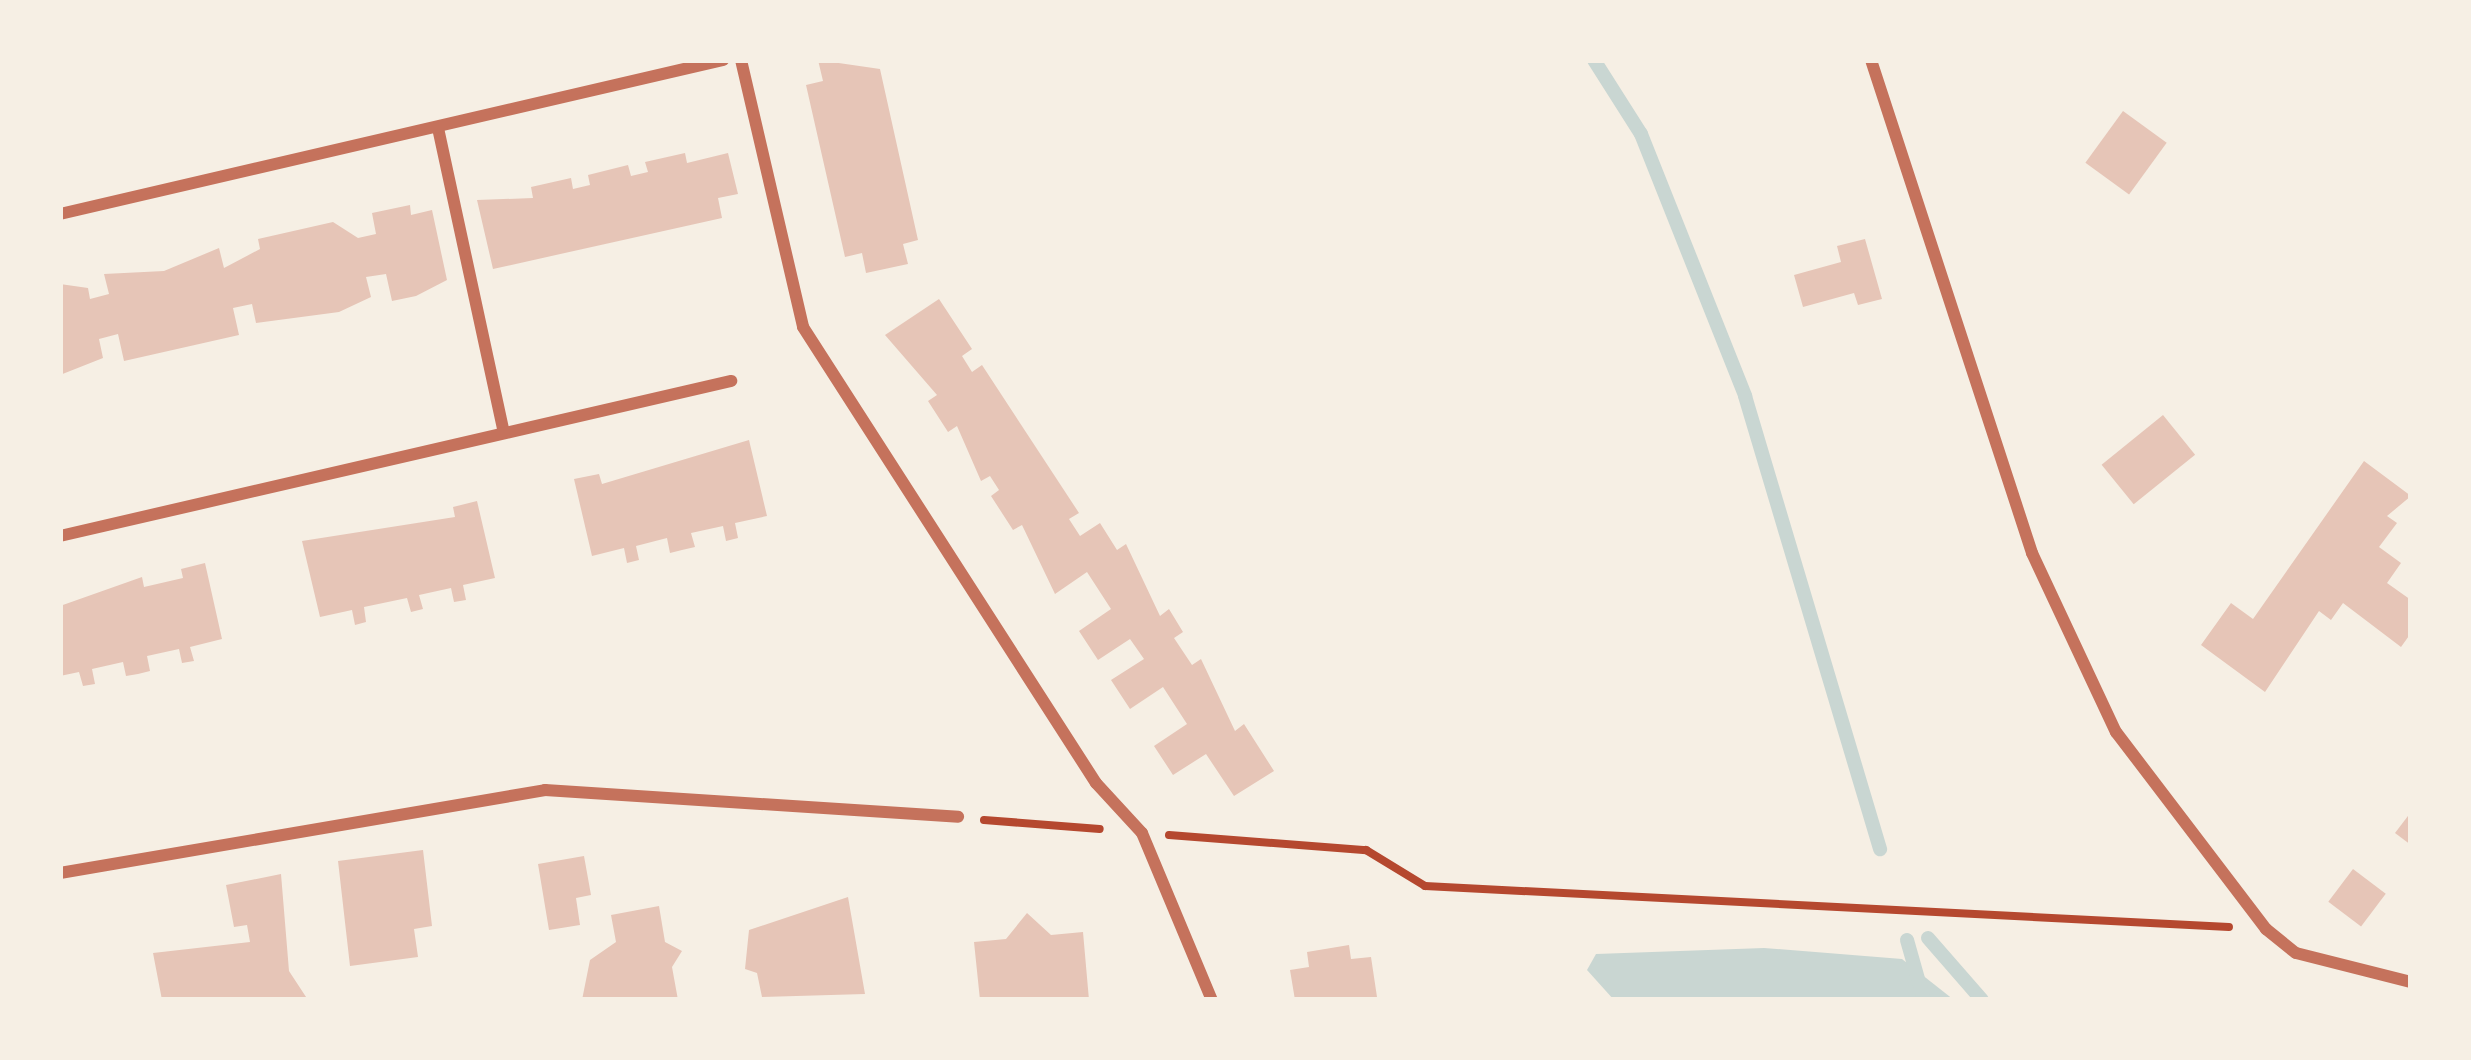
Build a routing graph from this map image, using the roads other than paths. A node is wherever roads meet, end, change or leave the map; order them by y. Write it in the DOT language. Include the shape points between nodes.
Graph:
graph roads {
  1 [pos="723,60"];
  2 [pos="741,60"];
  3 [pos="1871,60"];
  4 [pos="438,128"];
  5 [pos="60,214"];
  6 [pos="731,381"];
  7 [pos="504,433"];
  8 [pos="60,536"];
  9 [pos="958,818"];
  10 [pos="60,873"];
  11 [pos="2411,982"];
  12 [pos="1212,1000"];
  1 -- 4 [label="street"];
  2 -- 12 [label="street" via="803,327 1096,784 1142,832"];
  3 -- 11 [label="street" via="2032,553 2116,732 2266,929 2296,953"];
  4 -- 5 [label="street"];
  4 -- 7 [label="street"];
  6 -- 7 [label="street"];
  7 -- 8 [label="street"];
  9 -- 10 [label="street" via="545,790"];
}
